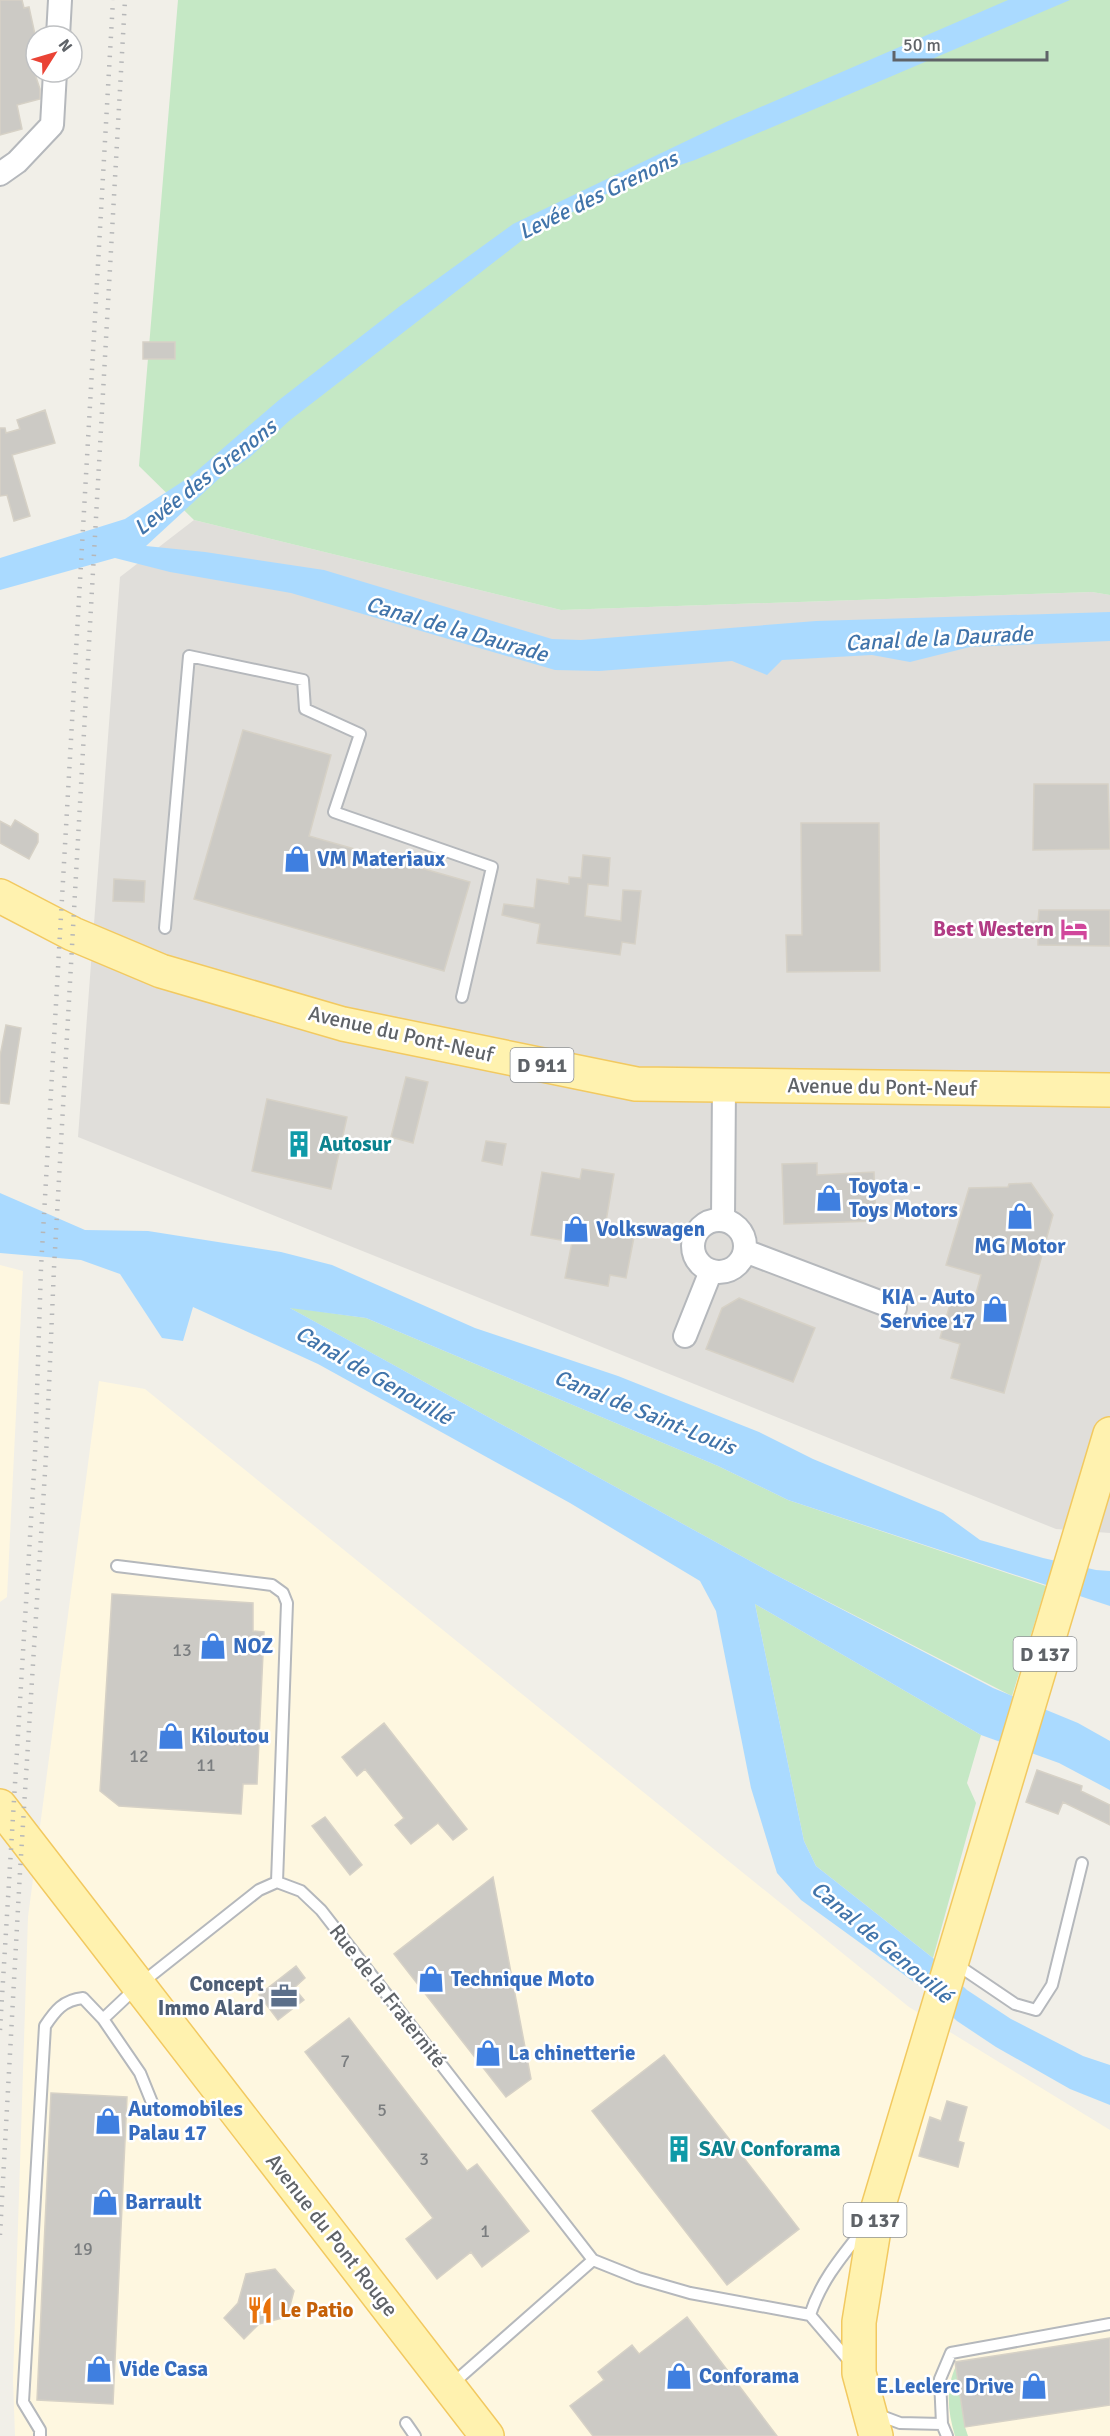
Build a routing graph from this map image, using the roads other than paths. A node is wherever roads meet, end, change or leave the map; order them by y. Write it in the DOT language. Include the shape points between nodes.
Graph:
graph roads {
  1 [pos="60,0"];
  2 [pos="59,24"];
  3 [pos="54,84"];
  4 [pos="0,174"];
  5 [pos="0,896"];
  6 [pos="165,928"];
  7 [pos="462,997"];
  8 [pos="723,1085"];
  9 [pos="1110,1090"];
  10 [pos="723,1220"];
  11 [pos="745,1251"];
  12 [pos="711,1271"];
  13 [pos="895,1308"];
  14 [pos="686,1336"];
  15 [pos="1110,1434"];
  16 [pos="117,1566"];
  17 [pos="0,1806"];
  18 [pos="1082,1863"];
  19 [pos="277,1882"];
  20 [pos="952,1967"];
  21 [pos="139,1985"];
  22 [pos="103,2019"];
  23 [pos="155,2110"];
  24 [pos="877,2211"];
  25 [pos="593,2260"];
  26 [pos="810,2315"];
  27 [pos="1110,2324"];
  28 [pos="859,2373"];
  29 [pos="449,2387"];
  30 [pos="406,2423"];
  31 [pos="872,2424"];
  32 [pos="942,2424"];
  33 [pos="40,2436"];
  34 [pos="415,2436"];
  35 [pos="488,2436"];
  36 [pos="946,2436"];
  1 -- 2 [label="street"];
  3 -- 4 [label="street" via="51,125 17,162"];
  5 -- 8 [label="main road, Avenue du Pont-Neuf / D 911" via="74,934 161,971 343,1024 636,1084"];
  6 -- 7 [label="lane" via="189,656 303,680 305,709 360,734 334,812 492,867"];
  8 -- 9 [label="main road, Avenue du Pont-Neuf / D 911"];
  8 -- 10 [label="street"];
  10 -- 11 [label="street" via="743,1234"];
  10 -- 12 [label="street" via="706,1223 694,1236 693,1253"];
  11 -- 12 [label="street" via="728,1271"];
  11 -- 13 [label="street"];
  12 -- 14 [label="street"];
  15 -- 20 [label="main road, D 137"];
  16 -- 19 [label="lane" via="272,1585 283,1593 287,1603"];
  17 -- 21 [label="main road, Avenue du Pont Rouge"];
  18 -- 20 [label="lane" via="1052,1985 1036,2010 1015,2004"];
  19 -- 21 [label="lane" via="259,1890"];
  19 -- 25 [label="lane, Rue de la Fraternité" via="301,1891 321,1910"];
  20 -- 24 [label="main road, D 137"];
  21 -- 22 [label="lane"];
  21 -- 29 [label="main road, Avenue du Pont Rouge"];
  22 -- 23 [label="lane" via="140,2073"];
  22 -- 33 [label="lane" via="82,1998 73,1999 58,2008 45,2026 23,2402"];
  24 -- 26 [label="lane" via="828,2274"];
  24 -- 28 [label="main road, D 137" via="859,2322"];
  25 -- 26 [label="lane" via="690,2293"];
  25 -- 29 [label="lane"];
  26 -- 28 [label="lane"];
  27 -- 32 [label="lane" via="951,2353 940,2379"];
  28 -- 31 [label="main road, D 137"];
  29 -- 35 [label="main road, Avenue du Pont Rouge"];
  30 -- 34 [label="lane"];
  31 -- 32 [label="lane"];
  32 -- 36 [label="lane"];
}
